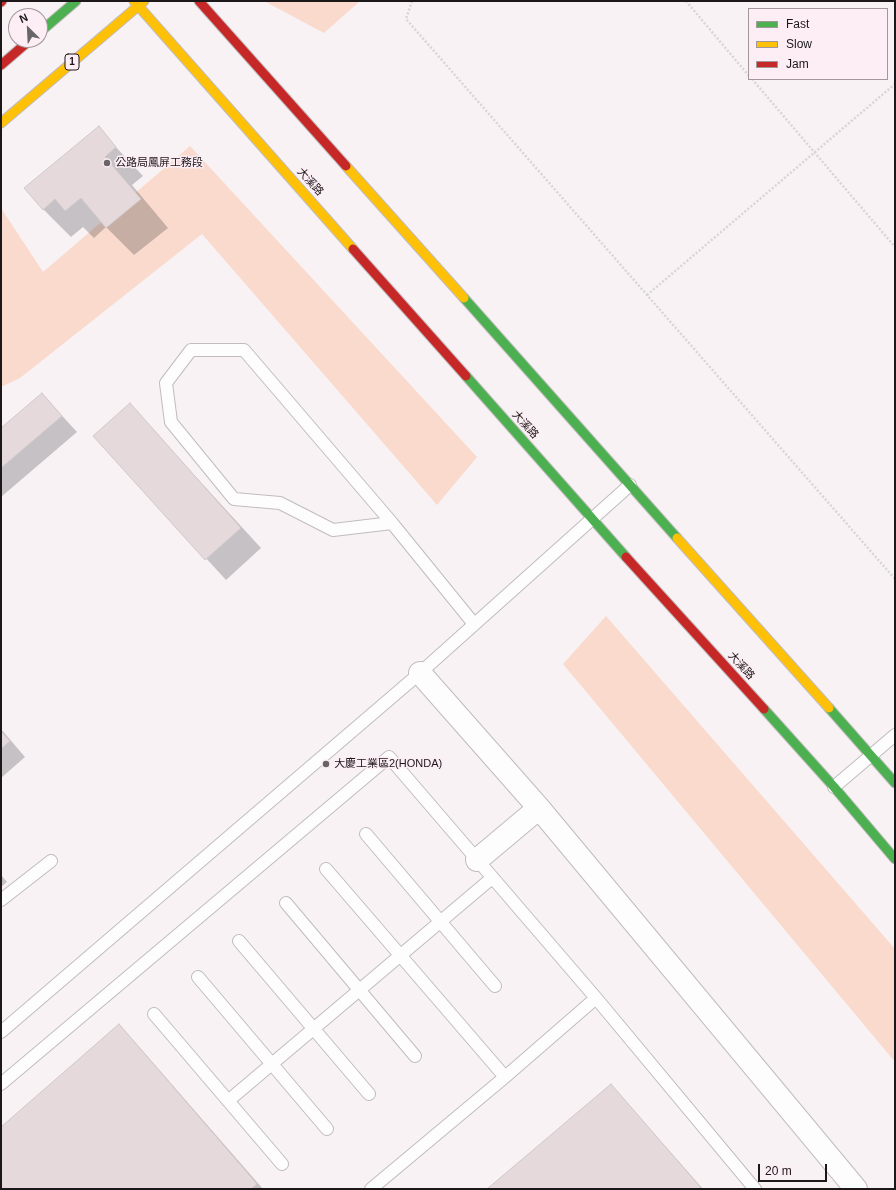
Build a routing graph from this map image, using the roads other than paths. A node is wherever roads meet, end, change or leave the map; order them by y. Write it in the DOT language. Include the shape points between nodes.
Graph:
graph roads {
  1 [pos="76,1"];
  2 [pos="199,1"];
  3 [pos="139,3"];
  4 [pos="48,25"];
  5 [pos="21,48"];
  6 [pos="1,66"];
  7 [pos="1,123"];
  8 [pos="630,485"];
  9 [pos="593,520"];
  10 [pos="392,523"];
  11 [pos="474,624"];
  12 [pos="420,673"];
  13 [pos="895,735"];
  14 [pos="872,755"];
  15 [pos="895,782"];
  16 [pos="834,787"];
  17 [pos="539,808"];
  18 [pos="366,834"];
  19 [pos="895,859"];
  20 [pos="477,860"];
  21 [pos="51,861"];
  22 [pos="326,869"];
  23 [pos="492,878"];
  24 [pos="1,900"];
  25 [pos="286,903"];
  26 [pos="441,921"];
  27 [pos="240,941"];
  28 [pos="400,956"];
  29 [pos="198,977"];
  30 [pos="495,986"];
  31 [pos="359,990"];
  32 [pos="596,998"];
  33 [pos="154,1014"];
  34 [pos="314,1029"];
  35 [pos="1,1032"];
  36 [pos="415,1056"];
  37 [pos="272,1064"];
  38 [pos="505,1077"];
  39 [pos="1,1084"];
  40 [pos="369,1094"];
  41 [pos="228,1101"];
  42 [pos="327,1129"];
  43 [pos="282,1164"];
  44 [pos="371,1189"];
  45 [pos="755,1189"];
  46 [pos="856,1189"];
  1 -- 4 [label="main road"];
  2 -- 8 [label="main road"];
  3 -- 7 [label="main road, 1"];
  3 -- 9 [label="main road, 大溪路"];
  5 -- 6 [label="main road"];
  8 -- 9 [label="lane"];
  8 -- 14 [label="main road"];
  9 -- 11 [label="lane"];
  9 -- 16 [label="main road, 大溪路"];
  10 -- 10 [label="lane" via="244,350 191,350 166,383 171,422 234,499 280,503 333,530"];
  10 -- 11 [label="lane"];
  11 -- 12 [label="lane"];
  12 -- 17 [label="street"];
  12 -- 35 [label="lane"];
  13 -- 14 [label="lane"];
  14 -- 15 [label="main road"];
  14 -- 16 [label="lane"];
  16 -- 19 [label="main road, 大溪路"];
  17 -- 20 [label="street"];
  17 -- 46 [label="street"];
  18 -- 26 [label="lane"];
  20 -- 23 [label="lane"];
  20 -- 39 [label="lane" via="389,757"];
  21 -- 24 [label="lane"];
  22 -- 28 [label="lane"];
  23 -- 26 [label="lane"];
  23 -- 32 [label="lane"];
  25 -- 31 [label="lane"];
  26 -- 28 [label="lane"];
  26 -- 30 [label="lane"];
  27 -- 34 [label="lane"];
  28 -- 31 [label="lane"];
  28 -- 38 [label="lane"];
  29 -- 37 [label="lane"];
  31 -- 34 [label="lane"];
  31 -- 36 [label="lane"];
  32 -- 38 [label="lane"];
  32 -- 45 [label="lane"];
  33 -- 41 [label="lane"];
  34 -- 37 [label="lane"];
  34 -- 40 [label="lane"];
  37 -- 41 [label="lane"];
  37 -- 42 [label="lane"];
  38 -- 44 [label="lane"];
  41 -- 43 [label="lane"];
}
